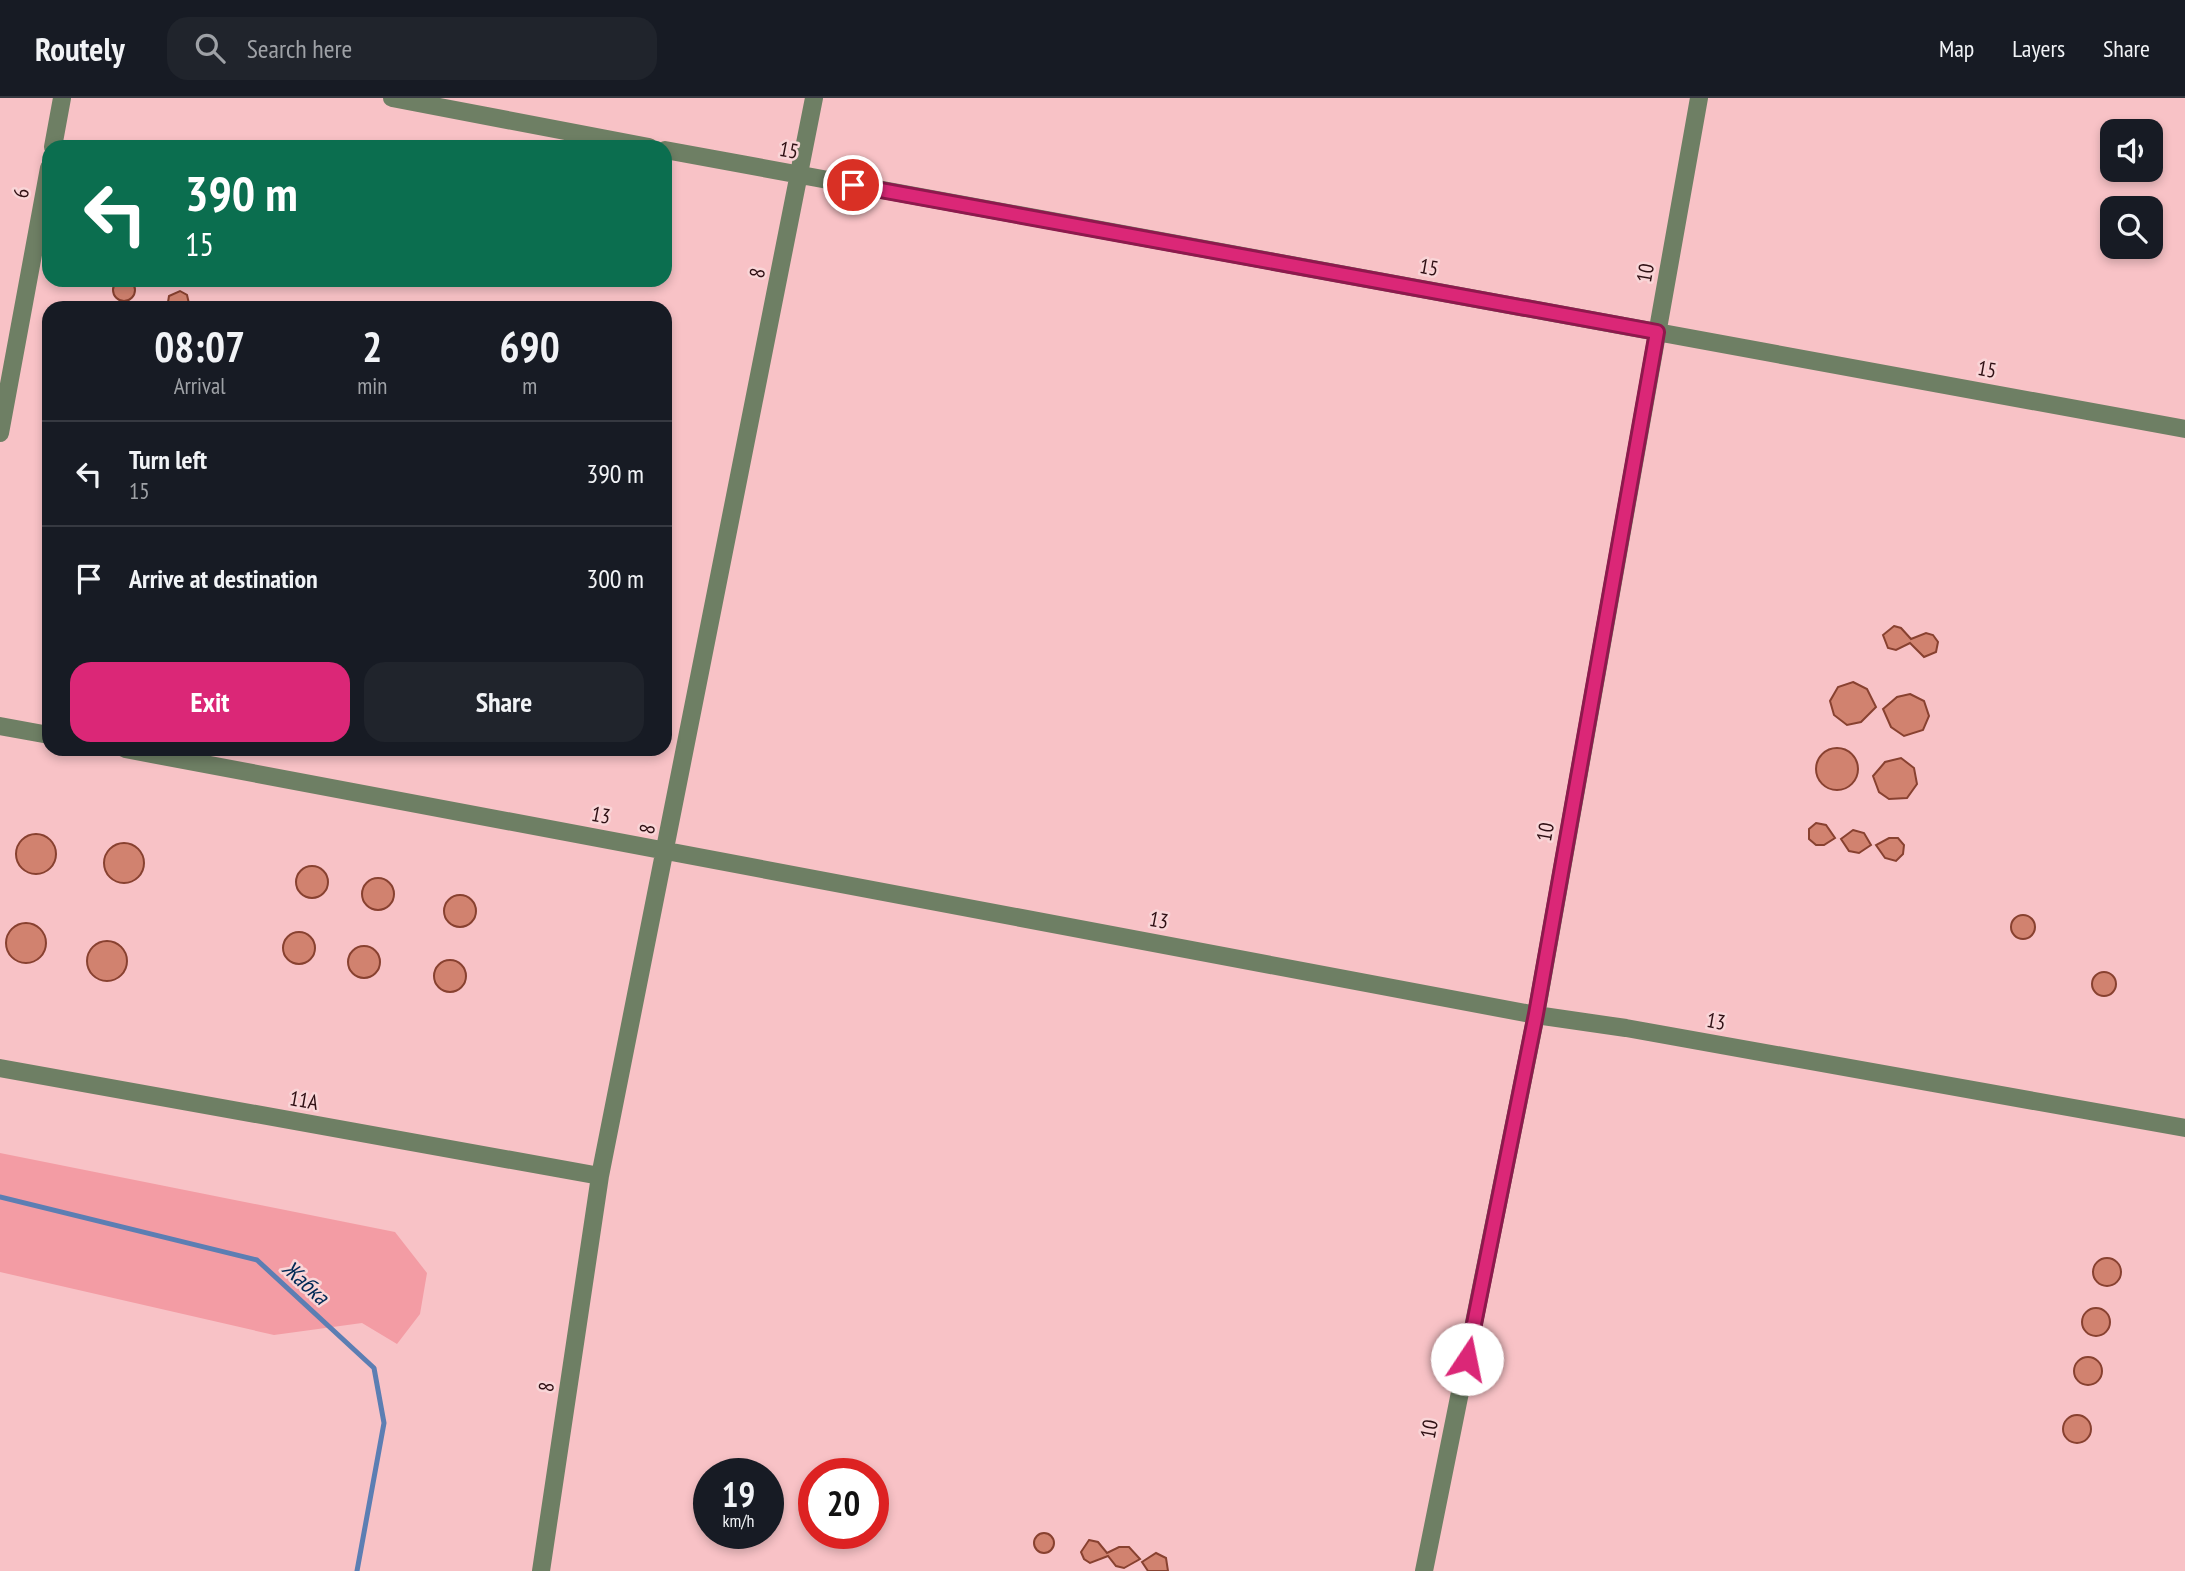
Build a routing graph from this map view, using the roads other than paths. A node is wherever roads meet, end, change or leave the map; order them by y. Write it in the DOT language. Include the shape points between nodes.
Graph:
graph roads {
  1 [pos="62,98"];
  2 [pos="392,98"];
  3 [pos="814,98"];
  4 [pos="1699,98"];
  5 [pos="54,140"];
  6 [pos="612,140"];
  7 [pos="672,151"];
  8 [pos="800,176"];
  9 [pos="42,206"];
  10 [pos="1657,332"];
  11 [pos="2185,429"];
  12 [pos="0,433"];
  13 [pos="0,726"];
  14 [pos="42,734"];
  15 [pos="162,756"];
  16 [pos="666,850"];
  17 [pos="1536,1014"];
  18 [pos="0,1068"];
  19 [pos="2185,1128"];
  20 [pos="600,1176"];
  21 [pos="541,1571"];
  22 [pos="1424,1571"];
  1 -- 5 [label="lane"];
  2 -- 6 [label="lane"];
  3 -- 8 [label="lane, 8 / 8"];
  4 -- 10 [label="lane, 10 / 10"];
  7 -- 8 [label="lane, 15 / 15"];
  8 -- 10 [label="lane, 15 / 15"];
  8 -- 16 [label="lane, 8 / 8"];
  9 -- 12 [label="lane, 6 / 6"];
  10 -- 11 [label="lane, 15 / 15"];
  10 -- 17 [label="lane, 10 / 10"];
  13 -- 14 [label="lane"];
  15 -- 16 [label="lane, 13 / 13"];
  16 -- 17 [label="lane, 13 / 13"];
  16 -- 20 [label="lane, 8 / 8"];
  17 -- 19 [label="lane, 13 / 13"];
  17 -- 22 [label="lane, 10 / 10"];
  18 -- 20 [label="lane, 11A / 11a"];
  20 -- 21 [label="lane, 8 / 8"];
}
